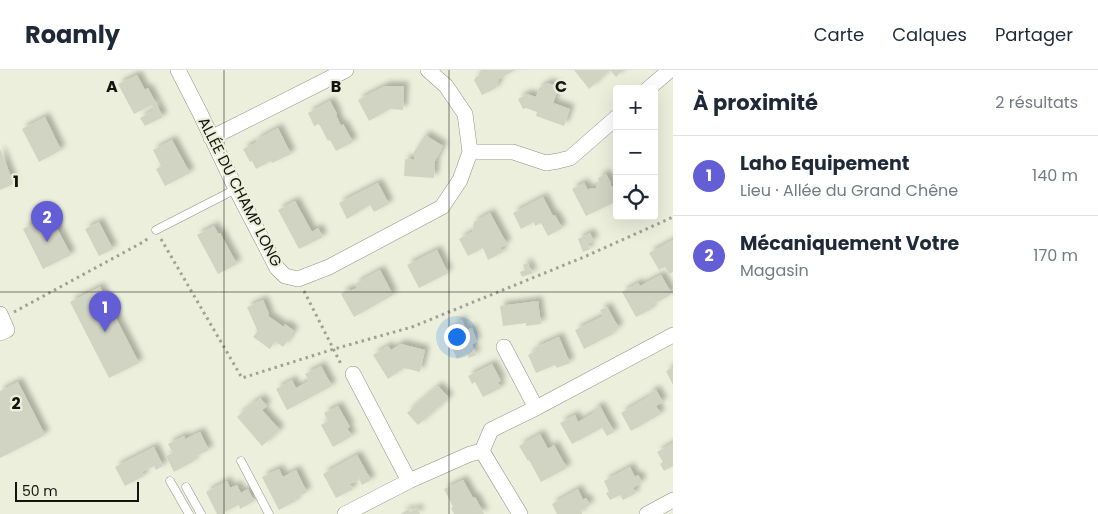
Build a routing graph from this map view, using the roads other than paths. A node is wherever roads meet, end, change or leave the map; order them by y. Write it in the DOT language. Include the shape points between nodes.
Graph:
graph roads {
  1 [pos="178,70"];
  2 [pos="346,70"];
  3 [pos="428,70"];
  4 [pos="670,70"];
  5 [pos="653,85"];
  6 [pos="613,120"];
  7 [pos="211,138"];
  8 [pos="470,152"];
  9 [pos="236,189"];
  10 [pos="156,230"];
  11 [pos="673,335"];
  12 [pos="504,347"];
  13 [pos="353,374"];
  14 [pos="536,408"];
  15 [pos="482,451"];
  16 [pos="241,461"];
  17 [pos="170,481"];
  18 [pos="409,481"];
  19 [pos="186,487"];
  20 [pos="673,500"];
  21 [pos="189,514"];
  22 [pos="201,514"];
  23 [pos="269,514"];
  24 [pos="345,514"];
  25 [pos="520,514"];
  26 [pos="646,514"];
  1 -- 7 [label="street, ALLÉE DU CHAMP LONG"];
  2 -- 7 [label="street"];
  3 -- 8 [label="street" via="446,86 465,114"];
  4 -- 5 [label="street"];
  6 -- 8 [label="street" via="570,158 558,161 546,163 513,152"];
  7 -- 9 [label="street, ALLÉE DU CHAMP LONG"];
  8 -- 9 [label="street, ALLÉE DU CHAMP LONG" via="460,180 442,207 328,267 298,279 285,276 276,268"];
  9 -- 10 [label="lane"];
  11 -- 14 [label="street"];
  12 -- 14 [label="street"];
  13 -- 18 [label="street"];
  14 -- 15 [label="street" via="491,430"];
  15 -- 18 [label="street"];
  15 -- 25 [label="street"];
  16 -- 23 [label="lane"];
  17 -- 21 [label="lane"];
  18 -- 24 [label="street"];
  19 -- 22 [label="lane"];
  20 -- 26 [label="street"];
}
